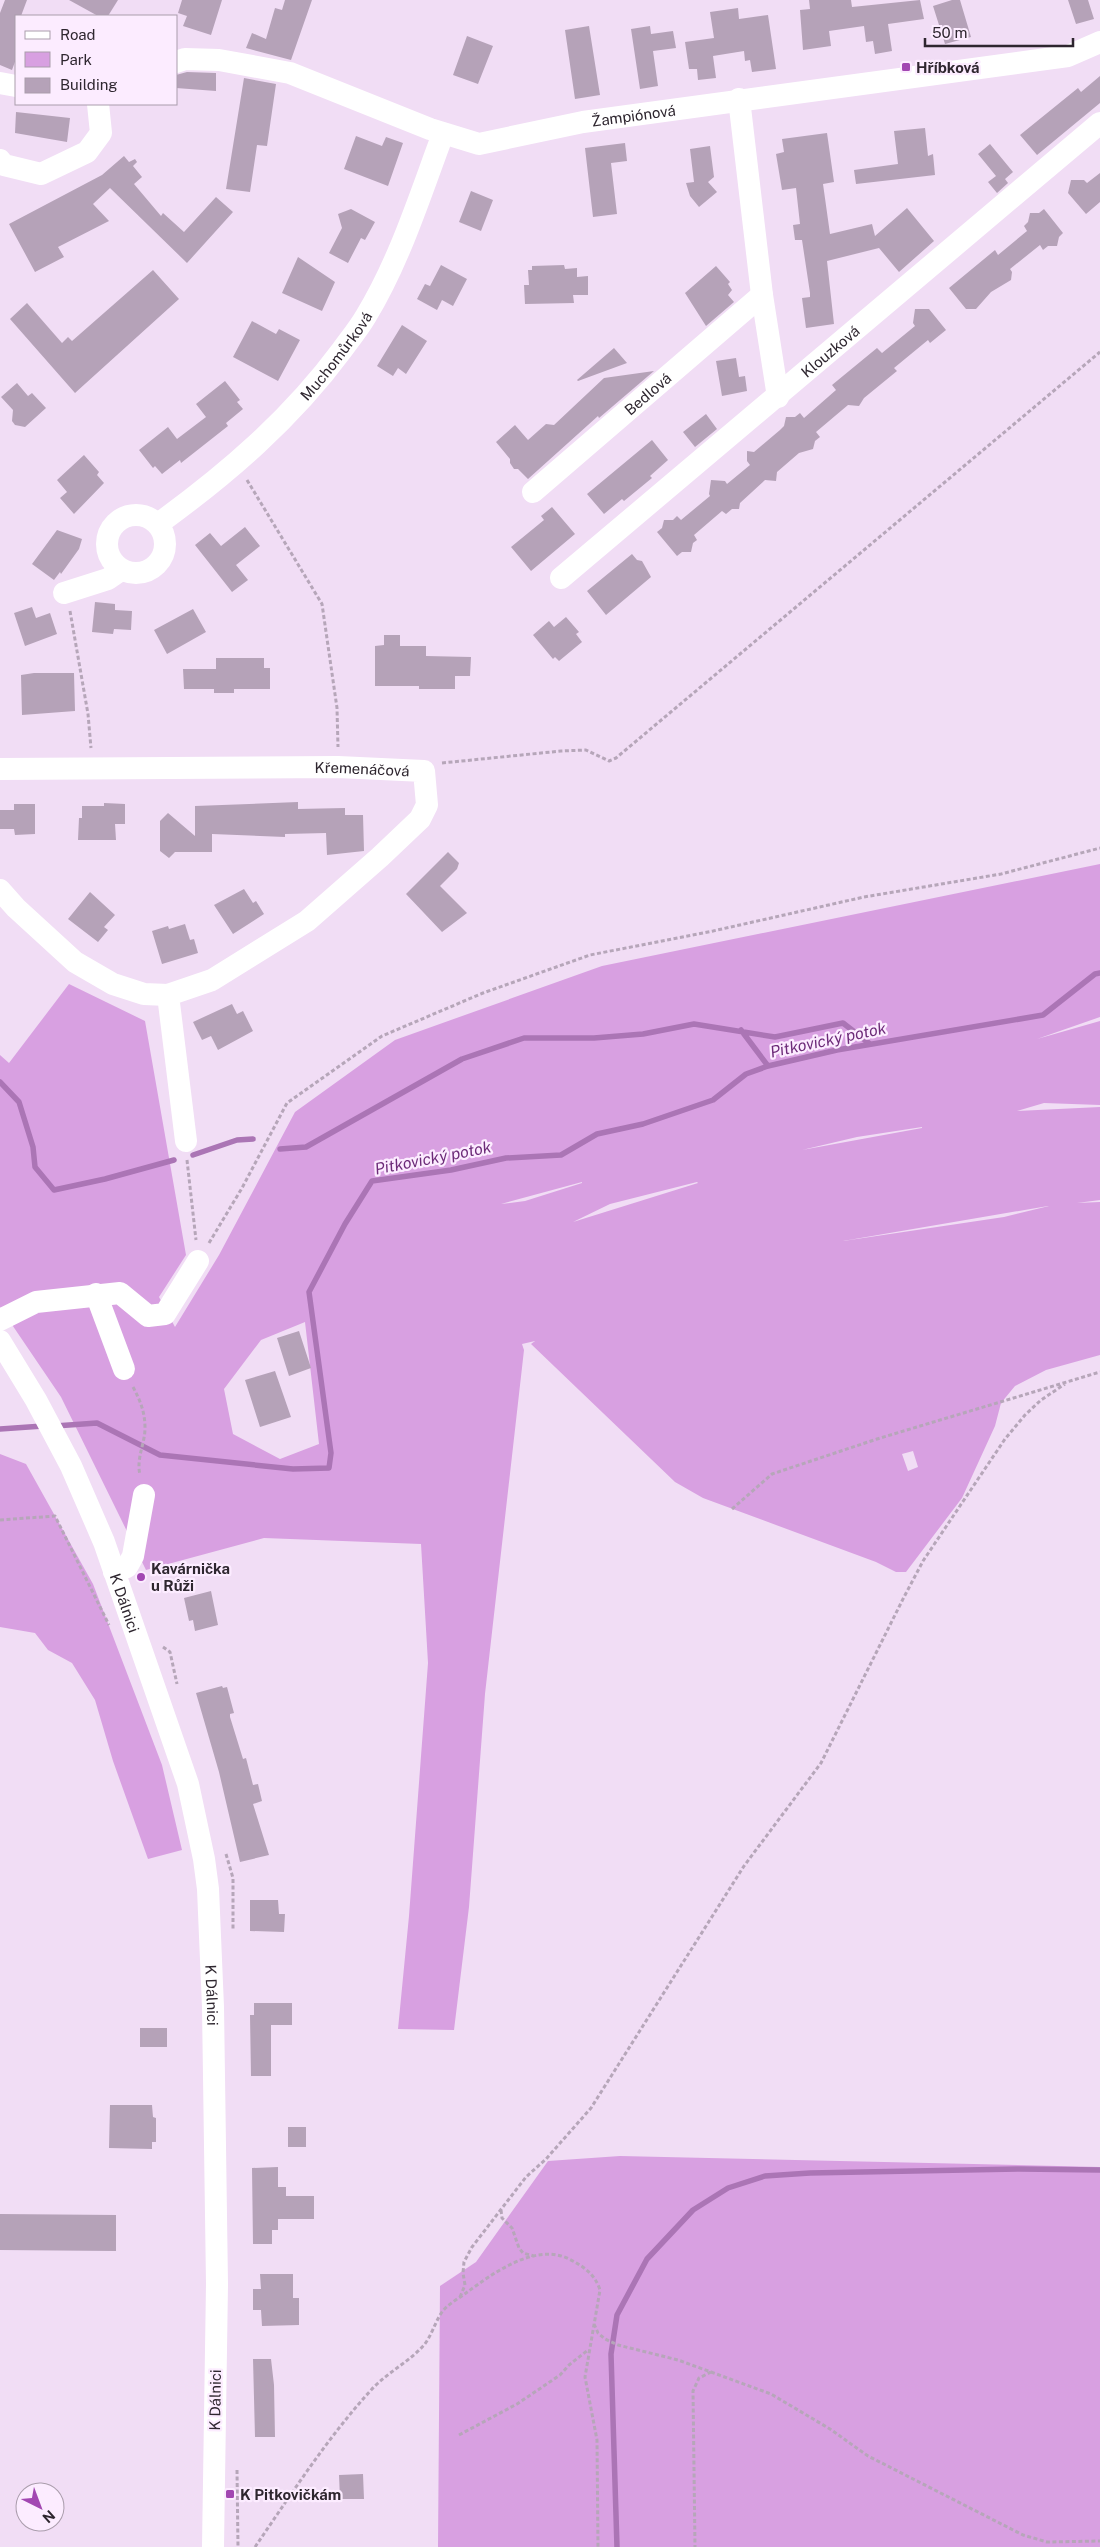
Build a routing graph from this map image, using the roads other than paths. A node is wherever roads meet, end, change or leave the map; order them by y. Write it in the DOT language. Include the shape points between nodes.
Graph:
graph roads {
  1 [pos="1100,42"];
  2 [pos="1100,53"];
  3 [pos="1068,56"];
  4 [pos="178,62"];
  5 [pos="0,83"];
  6 [pos="15,86"];
  7 [pos="739,99"];
  8 [pos="98,105"];
  9 [pos="1100,123"];
  10 [pos="443,134"];
  11 [pos="0,160"];
  12 [pos="762,295"];
  13 [pos="778,397"];
  14 [pos="533,492"];
  15 [pos="158,524"];
  16 [pos="121,570"];
  17 [pos="561,578"];
  18 [pos="65,593"];
  19 [pos="0,769"];
  20 [pos="0,890"];
  21 [pos="168,995"];
  22 [pos="186,1141"];
  23 [pos="198,1261"];
  24 [pos="96,1294"];
  25 [pos="0,1320"];
  26 [pos="0,1341"];
  27 [pos="124,1369"];
  28 [pos="144,1495"];
  29 [pos="114,1572"];
  30 [pos="213,2547"];
  1 -- 3 [label="street, Žampiónová"];
  2 -- 3 [label="street"];
  3 -- 7 [label="street, Žampiónová"];
  4 -- 10 [label="street, Žampiónová" via="219,60 290,73"];
  5 -- 6 [label="street"];
  7 -- 10 [label="street, Žampiónová" via="583,122 479,144"];
  7 -- 12 [label="street"];
  8 -- 11 [label="street" via="101,133 87,152 41,174 4,165"];
  9 -- 13 [label="street, Klouzková"];
  10 -- 15 [label="street, Muchomůrková" via="402,244 366,316 320,379 283,420 237,462"];
  12 -- 13 [label="street"];
  12 -- 14 [label="street, Bedlová"];
  13 -- 17 [label="street, Klouzková"];
  15 -- 16 [label="street" via="165,537 165,550 159,563 148,572 134,574"];
  15 -- 16 [label="street" via="146,516 132,515 118,521 109,532 106,546 110,559"];
  16 -- 18 [label="street" via="108,579"];
  19 -- 21 [label="street, Křemenáčová" via="338,767 424,770 427,805 420,819 380,857 307,921 212,980"];
  20 -- 21 [label="street, Křemenáčová" via="76,962 113,984 144,994"];
  21 -- 22 [label="street"];
  23 -- 24 [label="street" via="166,1314 148,1316 120,1293"];
  24 -- 25 [label="street" via="36,1302"];
  24 -- 27 [label="street"];
  26 -- 29 [label="street, K Dálnici" via="71,1466"];
  28 -- 29 [label="street" via="133,1556 127,1567"];
  29 -- 30 [label="street, K Dálnici" via="188,1784 208,1890 213,2007 216,2284"];
}
